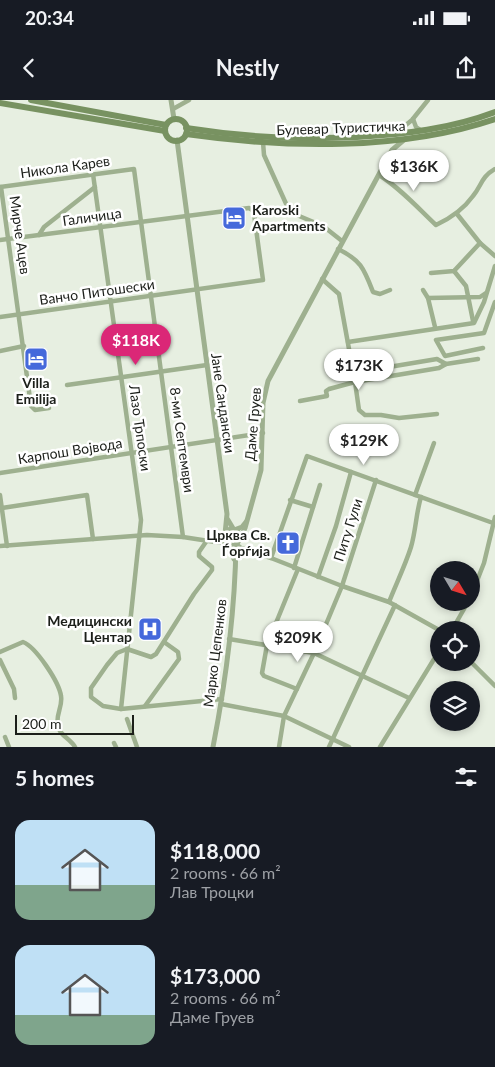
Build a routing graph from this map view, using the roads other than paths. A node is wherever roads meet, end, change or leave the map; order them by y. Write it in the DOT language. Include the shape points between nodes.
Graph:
graph roads {
  1 [pos="31,100"];
  2 [pos="172,100"];
  3 [pos="189,100"];
  4 [pos="427,100"];
  5 [pos="0,103"];
  6 [pos="173,109"];
  7 [pos="495,112"];
  8 [pos="174,119"];
  9 [pos="413,119"];
  10 [pos="495,119"];
  11 [pos="166,128"];
  12 [pos="186,131"];
  13 [pos="423,131"];
  14 [pos="393,134"];
  15 [pos="405,139"];
  16 [pos="177,140"];
  17 [pos="377,141"];
  18 [pos="263,142"];
  19 [pos="388,156"];
  20 [pos="134,169"];
  21 [pos="495,169"];
  22 [pos="93,174"];
  23 [pos="378,175"];
  24 [pos="1,187"];
  25 [pos="94,187"];
  26 [pos="457,214"];
  27 [pos="186,215"];
  28 [pos="140,222"];
  29 [pos="101,227"];
  30 [pos="39,235"];
  31 [pos="9,239"];
  32 [pos="0,240"];
  33 [pos="342,242"];
  34 [pos="480,243"];
  35 [pos="338,249"];
  36 [pos="495,256"];
  37 [pos="495,266"];
  38 [pos="454,271"];
  39 [pos="432,274"];
  40 [pos="322,279"];
  41 [pos="196,290"];
  42 [pos="390,290"];
  43 [pos="423,290"];
  44 [pos="486,293"];
  45 [pos="151,297"];
  46 [pos="468,297"];
  47 [pos="480,297"];
  48 [pos="428,298"];
  49 [pos="111,302"];
  50 [pos="484,302"];
  51 [pos="495,302"];
  52 [pos="20,314"];
  53 [pos="0,317"];
  54 [pos="474,323"];
  55 [pos="435,327"];
  56 [pos="348,342"];
  57 [pos="24,346"];
  58 [pos="483,348"];
  59 [pos="0,351"];
  60 [pos="478,358"];
  61 [pos="446,364"];
  62 [pos="207,366"];
  63 [pos="161,372"];
  64 [pos="353,373"];
  65 [pos="122,378"];
  66 [pos="355,382"];
  67 [pos="67,386"];
  68 [pos="300,401"];
  69 [pos="49,408"];
  70 [pos="437,414"];
  71 [pos="263,433"];
  72 [pos="217,441"];
  73 [pos="434,443"];
  74 [pos="171,447"];
  75 [pos="132,453"];
  76 [pos="351,472"];
  77 [pos="0,473"];
  78 [pos="376,480"];
  79 [pos="320,485"];
  80 [pos="0,495"];
  81 [pos="415,495"];
  82 [pos="421,497"];
  83 [pos="290,500"];
  84 [pos="312,507"];
  85 [pos="2,508"];
  86 [pos="227,520"];
  87 [pos="246,522"];
  88 [pos="494,524"];
  89 [pos="234,530"];
  90 [pos="225,534"];
  91 [pos="139,536"];
  92 [pos="183,537"];
  93 [pos="93,540"];
  94 [pos="208,540"];
  95 [pos="238,542"];
  96 [pos="228,544"];
  97 [pos="0,546"];
  98 [pos="7,546"];
  99 [pos="247,549"];
  100 [pos="235,557"];
  101 [pos="271,558"];
  102 [pos="296,568"];
  103 [pos="480,573"];
  104 [pos="318,577"];
  105 [pos="342,586"];
  106 [pos="389,602"];
  107 [pos="395,605"];
  108 [pos="430,625"];
  109 [pos="229,639"];
  110 [pos="164,642"];
  111 [pos="266,645"];
  112 [pos="127,649"];
  113 [pos="0,652"];
  114 [pos="314,653"];
  115 [pos="0,660"];
  116 [pos="430,665"];
  117 [pos="480,671"];
  118 [pos="362,675"];
  119 [pos="495,686"];
  120 [pos="297,689"];
  121 [pos="15,698"];
  122 [pos="409,698"];
  123 [pos="222,702"];
  124 [pos="145,706"];
  125 [pos="121,708"];
  126 [pos="284,716"];
  127 [pos="127,718"];
  128 [pos="5,737"];
  129 [pos="332,738"];
  130 [pos="73,746"];
  131 [pos="9,747"];
  132 [pos="137,747"];
  133 [pos="213,747"];
  134 [pos="279,747"];
  135 [pos="328,747"];
  136 [pos="349,747"];
  137 [pos="380,747"];
  1 -- 11 [label="main road"];
  2 -- 6 [label="street"];
  3 -- 6 [label="street"];
  4 -- 9 [label="street"];
  5 -- 11 [label="main road"];
  6 -- 8 [label="street"];
  7 -- 13 [label="main road, Булевар Туристичка"];
  8 -- 11 [label="main road"];
  8 -- 12 [label="main road" via="184,122"];
  9 -- 13 [label="street" via="416,127"];
  9 -- 14 [label="street"];
  10 -- 15 [label="main road, Булевар Туристичка" via="450,132"];
  11 -- 16 [label="main road" via="168,137"];
  12 -- 14 [label="main road, Булевар Туристичка" via="287,138"];
  12 -- 16 [label="main road" via="184,137"];
  12 -- 18 [label="main road, Булевар Туристичка"];
  13 -- 14 [label="main road, Булевар Туристичка"];
  15 -- 17 [label="main road, Булевар Туристичка"];
  15 -- 19 [label="street, Даме Груев"];
  16 -- 27 [label="street, Јане Сандански"];
  17 -- 18 [label="main road, Булевар Туристичка"];
  17 -- 19 [label="street" via="386,146"];
  18 -- 33 [label="street" via="264,155 288,208 292,213 322,226"];
  19 -- 23 [label="street, Даме Груев"];
  20 -- 22 [label="street, Никола Карев"];
  20 -- 28 [label="street, 8-ми Септември"];
  21 -- 26 [label="street" via="485,176"];
  22 -- 24 [label="street, Никола Карев"];
  22 -- 25 [label="street, Лазо Трпоски"];
  23 -- 26 [label="street" via="415,204 436,226"];
  23 -- 33 [label="street, Даме Груев"];
  24 -- 31 [label="street, Мирче Ацев"];
  25 -- 29 [label="street, Лазо Трпоски"];
  25 -- 30 [label="street" via="44,227"];
  26 -- 34 [label="street"];
  27 -- 28 [label="street, Галичица"];
  27 -- 41 [label="street, Јане Сандански"];
  27 -- 41 [label="street" via="252,208 262,266 263,280"];
  28 -- 29 [label="street, Галичица"];
  28 -- 45 [label="street, 8-ми Септември"];
  29 -- 30 [label="street, Галичица"];
  29 -- 49 [label="street, Лазо Трпоски"];
  30 -- 31 [label="street, Галичица"];
  31 -- 32 [label="street, Галичица"];
  31 -- 52 [label="street, Мирче Ацев"];
  33 -- 35 [label="street, Даме Груев"];
  34 -- 36 [label="street"];
  34 -- 38 [label="street"];
  35 -- 40 [label="street, Даме Груев"];
  35 -- 42 [label="street" via="351,256 364,270 373,292 380,294"];
  37 -- 44 [label="street"];
  38 -- 39 [label="street"];
  38 -- 46 [label="street" via="466,286"];
  40 -- 56 [label="street" via="339,294"];
  40 -- 71 [label="street, Даме Груев" via="268,381 263,403"];
  41 -- 45 [label="street, Ванчо Питошески"];
  41 -- 62 [label="street, Јане Сандански"];
  43 -- 48 [label="street"];
  44 -- 47 [label="street"];
  44 -- 50 [label="street"];
  45 -- 49 [label="street, Ванчо Питошески"];
  45 -- 63 [label="street, 8-ми Септември"];
  46 -- 47 [label="street"];
  46 -- 48 [label="street"];
  46 -- 54 [label="street"];
  47 -- 50 [label="street"];
  48 -- 55 [label="street"];
  49 -- 52 [label="street, Ванчо Питошески"];
  49 -- 65 [label="street, Лазо Трпоски"];
  50 -- 54 [label="street"];
  51 -- 58 [label="street" via="484,333 436,340 444,356"];
  52 -- 53 [label="street, Ванчо Питошески"];
  52 -- 57 [label="street, Мирче Ацев"];
  54 -- 55 [label="street"];
  55 -- 56 [label="street"];
  56 -- 64 [label="street"];
  57 -- 59 [label="street"];
  57 -- 69 [label="street, Мирче Ацев" via="32,406 35,410"];
  60 -- 61 [label="street"];
  61 -- 64 [label="street" via="437,359"];
  61 -- 66 [label="street" via="439,368"];
  62 -- 63 [label="street"];
  62 -- 72 [label="street, Јане Сандански"];
  63 -- 65 [label="street"];
  63 -- 74 [label="street, 8-ми Септември"];
  64 -- 66 [label="street"];
  65 -- 67 [label="street"];
  65 -- 75 [label="street, Лазо Трпоски"];
  66 -- 68 [label="street" via="329,389 327,396"];
  66 -- 70 [label="street" via="359,410 365,415 399,418"];
  71 -- 72 [label="street, Карпош Војвода"];
  71 -- 87 [label="street, Даме Груев" via="261,470"];
  72 -- 74 [label="street, Карпош Војвода"];
  72 -- 86 [label="street, Јане Сандански"];
  73 -- 81 [label="street"];
  74 -- 75 [label="street, Карпош Војвода"];
  74 -- 92 [label="street, 8-ми Септември"];
  75 -- 77 [label="street, Карпош Војвода"];
  75 -- 91 [label="street, Лазо Трпоски" via="141,520"];
  76 -- 78 [label="street"];
  76 -- 83 [label="street" via="307,456"];
  76 -- 104 [label="street"];
  78 -- 81 [label="street"];
  78 -- 105 [label="street, Питу Гули"];
  79 -- 84 [label="street"];
  80 -- 85 [label="street"];
  81 -- 82 [label="street"];
  82 -- 88 [label="street"];
  82 -- 106 [label="street" via="411,548"];
  83 -- 84 [label="street"];
  83 -- 101 [label="street"];
  84 -- 102 [label="street"];
  85 -- 93 [label="street" via="87,495"];
  85 -- 98 [label="street"];
  86 -- 89 [label="street, Јане Сандански"];
  86 -- 90 [label="street, Јане Сандански"];
  87 -- 89 [label="street"];
  87 -- 95 [label="street, Даме Груев"];
  88 -- 103 [label="street"];
  89 -- 90 [label="street"];
  89 -- 95 [label="street" via="240,534"];
  90 -- 94 [label="street"];
  90 -- 96 [label="street"];
  91 -- 92 [label="street"];
  91 -- 93 [label="street"];
  91 -- 112 [label="street, Лазо Трпоски"];
  92 -- 94 [label="street"];
  93 -- 98 [label="street"];
  94 -- 96 [label="street"];
  94 -- 110 [label="street" via="198,554 212,570"];
  95 -- 96 [label="street"];
  95 -- 99 [label="street" via="238,547"];
  95 -- 100 [label="street, Марко Цепенков"];
  96 -- 100 [label="street"];
  97 -- 98 [label="street"];
  99 -- 100 [label="street"];
  99 -- 101 [label="street"];
  100 -- 109 [label="street, Марко Цепенков"];
  101 -- 102 [label="street"];
  102 -- 104 [label="street"];
  102 -- 111 [label="street"];
  104 -- 105 [label="street"];
  105 -- 106 [label="street"];
  105 -- 114 [label="street, Питу Гули"];
  106 -- 107 [label="street"];
  107 -- 108 [label="street"];
  107 -- 118 [label="street"];
  109 -- 111 [label="street"];
  109 -- 123 [label="street, Марко Цепенков"];
  110 -- 112 [label="street" via="151,657"];
  110 -- 124 [label="street" via="178,652 179,659"];
  111 -- 114 [label="street"];
  111 -- 120 [label="street" via="264,676"];
  112 -- 125 [label="street, Лазо Трпоски"];
  112 -- 125 [label="street" via="117,653 95,681 90,693 103,706"];
  113 -- 130 [label="street" via="23,642 31,648 58,684 61,705 58,727"];
  114 -- 118 [label="street"];
  114 -- 120 [label="street, Питу Гули"];
  115 -- 121 [label="street"];
  116 -- 122 [label="street"];
  117 -- 119 [label="street"];
  118 -- 122 [label="street"];
  118 -- 129 [label="street"];
  120 -- 126 [label="street, Питу Гули"];
  122 -- 137 [label="street"];
  123 -- 124 [label="street"];
  123 -- 126 [label="street"];
  123 -- 133 [label="street, Марко Цепенков"];
  124 -- 125 [label="street"];
  126 -- 129 [label="street"];
  126 -- 134 [label="street, Питу Гули"];
  127 -- 132 [label="street"];
  128 -- 131 [label="street"];
  129 -- 135 [label="street"];
  129 -- 136 [label="street"];
}
